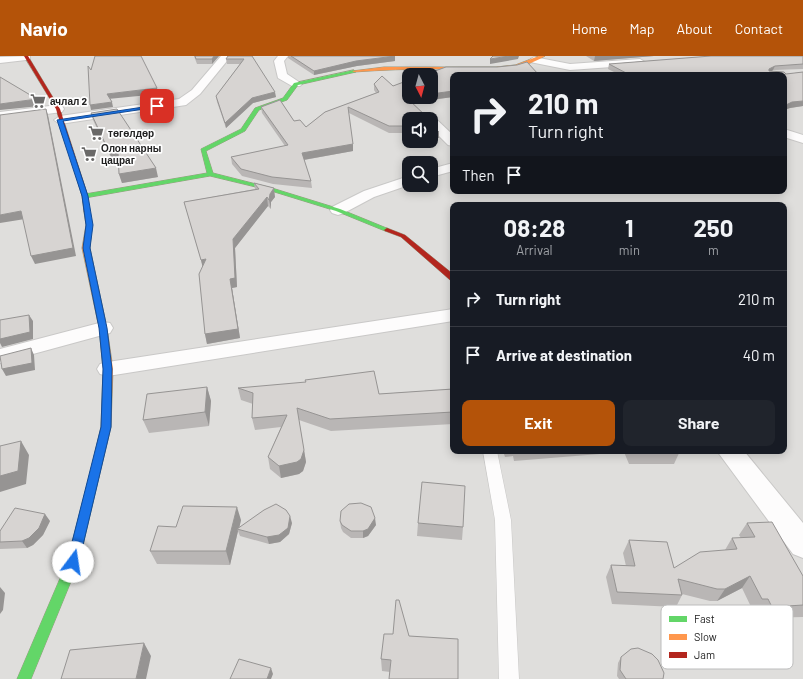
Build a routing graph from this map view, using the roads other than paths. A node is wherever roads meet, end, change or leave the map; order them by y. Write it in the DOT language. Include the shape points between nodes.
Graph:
graph roads {
  1 [pos="26,56"];
  2 [pos="226,56"];
  3 [pos="283,56"];
  4 [pos="539,58"];
  5 [pos="0,60"];
  6 [pos="647,62"];
  7 [pos="296,84"];
  8 [pos="59,114"];
  9 [pos="0,116"];
  10 [pos="438,128"];
  11 [pos="787,135"];
  12 [pos="450,139"];
  13 [pos="803,139"];
  14 [pos="450,168"];
  15 [pos="438,171"];
  16 [pos="210,174"];
  17 [pos="402,182"];
  18 [pos="85,196"];
  19 [pos="338,210"];
  20 [pos="450,275"];
  21 [pos="450,315"];
  22 [pos="103,328"];
  23 [pos="0,356"];
  24 [pos="108,369"];
  25 [pos="491,454"];
  26 [pos="732,454"];
  27 [pos="803,546"];
  28 [pos="24,679"];
  29 [pos="510,679"];
  1 -- 5 [label="street"];
  1 -- 8 [label="street"];
  2 -- 8 [label="street" via="196,92 182,102"];
  3 -- 7 [label="street" via="279,61 282,76"];
  4 -- 6 [label="street" via="570,67"];
  4 -- 7 [label="street" via="516,66 496,68 357,70"];
  7 -- 16 [label="street" via="285,99 257,109 242,130 203,150"];
  8 -- 9 [label="street"];
  8 -- 18 [label="street"];
  10 -- 12 [label="street"];
  11 -- 13 [label="street"];
  14 -- 15 [label="street"];
  16 -- 18 [label="street"];
  16 -- 19 [label="street"];
  17 -- 19 [label="street" via="369,194"];
  18 -- 22 [label="street" via="89,225 86,248"];
  19 -- 20 [label="street" via="403,236"];
  21 -- 24 [label="street"];
  22 -- 23 [label="street"];
  22 -- 24 [label="street"];
  24 -- 28 [label="street" via="106,427 73,562"];
  25 -- 29 [label="lane" via="503,520"];
  26 -- 27 [label="street"];
}
